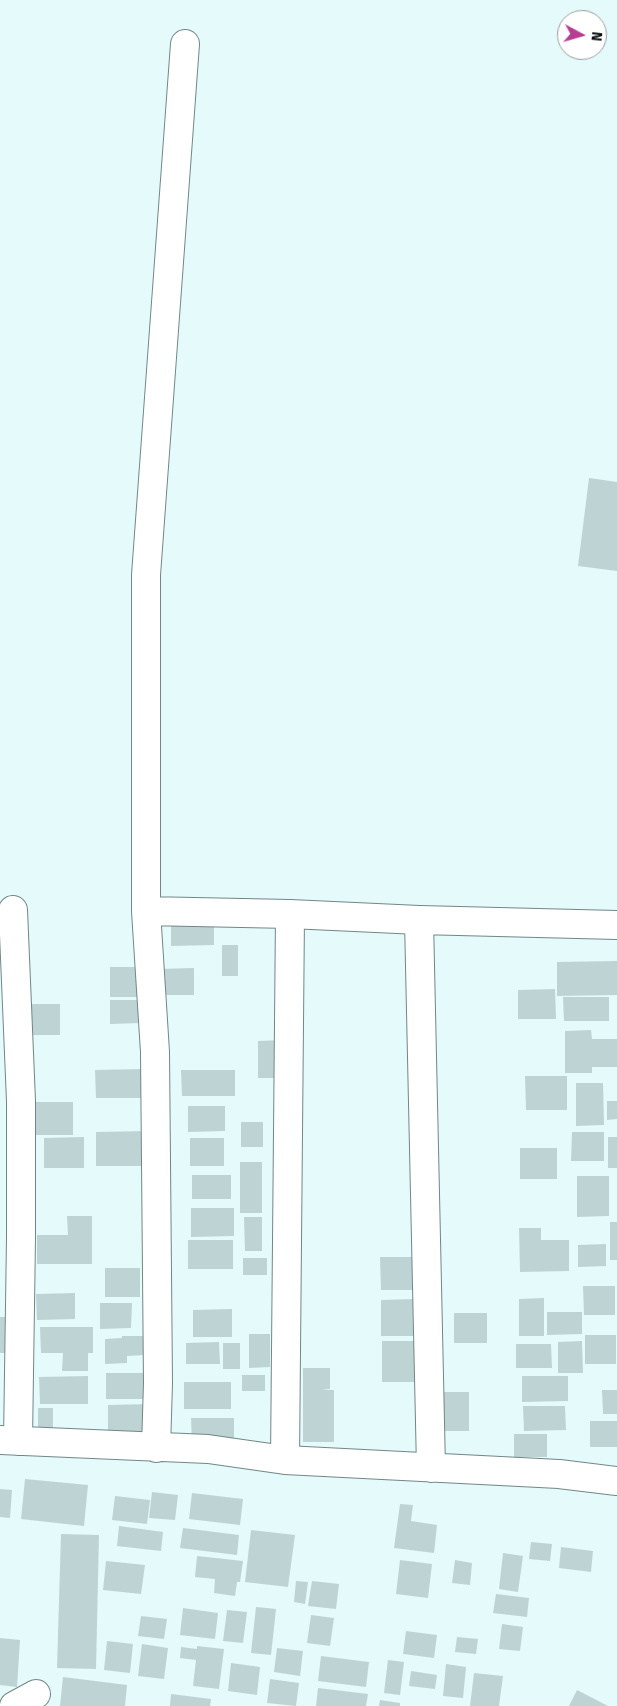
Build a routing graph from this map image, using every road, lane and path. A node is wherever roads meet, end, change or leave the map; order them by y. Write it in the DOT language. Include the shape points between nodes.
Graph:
graph roads {
  1 [pos="185,44"];
  2 [pos="13,910"];
  3 [pos="146,911"];
  4 [pos="290,914"];
  5 [pos="419,920"];
  6 [pos="617,925"];
  7 [pos="9,1441"];
  8 [pos="156,1448"];
  9 [pos="285,1460"];
  10 [pos="431,1468"];
  11 [pos="617,1481"];
  1 -- 3 [label="street" via="146,575"];
  2 -- 7 [label="street" via="21,1238"];
  3 -- 4 [label="street"];
  3 -- 8 [label="street" via="156,1061"];
  4 -- 5 [label="street"];
  4 -- 9 [label="street"];
  5 -- 6 [label="street"];
  5 -- 10 [label="street"];
  7 -- 8 [label="street"];
  8 -- 9 [label="street" via="208,1449"];
  9 -- 10 [label="street"];
  10 -- 11 [label="street" via="559,1474"];
}
